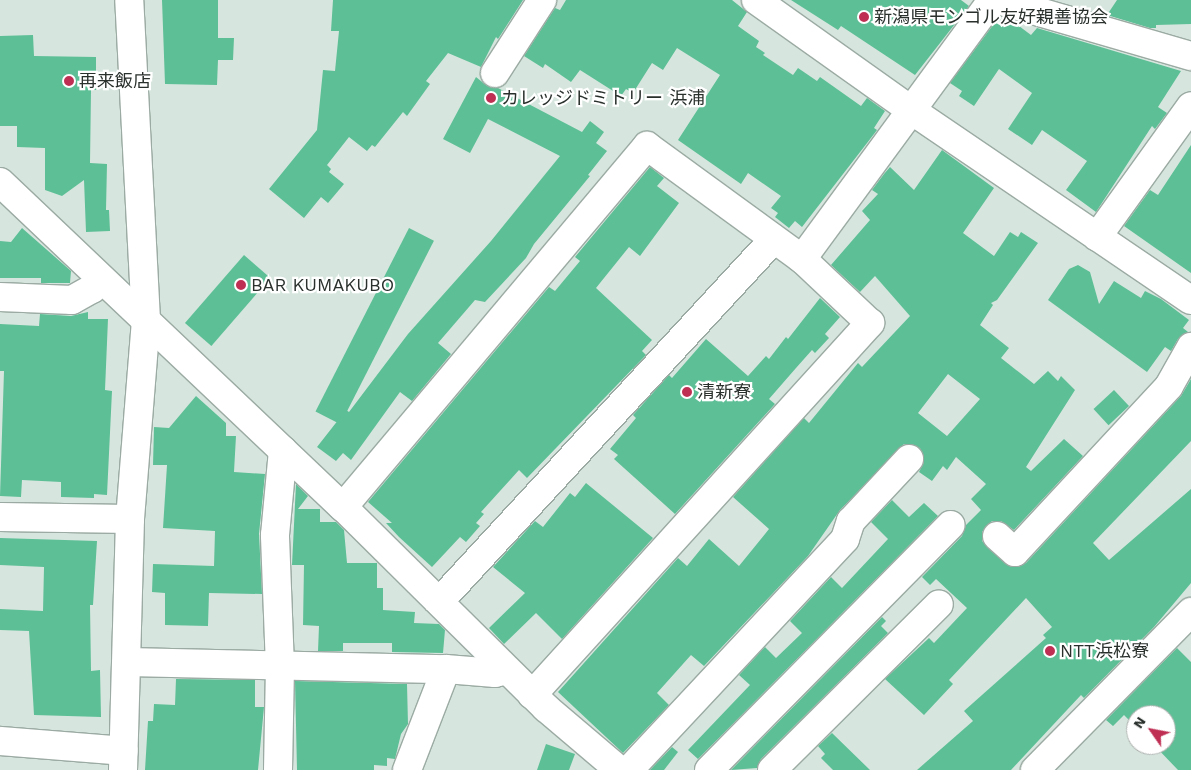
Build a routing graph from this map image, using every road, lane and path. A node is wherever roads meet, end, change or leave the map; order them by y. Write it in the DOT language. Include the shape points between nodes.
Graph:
graph roads {
  1 [pos="129,0"];
  2 [pos="542,0"];
  3 [pos="756,0"];
  4 [pos="992,0"];
  5 [pos="998,0"];
  6 [pos="1191,56"];
  7 [pos="495,73"];
  8 [pos="1191,106"];
  9 [pos="911,110"];
  10 [pos="0,182"];
  11 [pos="1097,237"];
  12 [pos="774,239"];
  13 [pos="802,259"];
  14 [pos="99,277"];
  15 [pos="0,297"];
  16 [pos="1191,300"];
  17 [pos="146,320"];
  18 [pos="1191,347"];
  19 [pos="283,450"];
  20 [pos="908,460"];
  21 [pos="343,507"];
  22 [pos="0,516"];
  23 [pos="130,519"];
  24 [pos="950,524"];
  25 [pos="998,536"];
  26 [pos="438,602"];
  27 [pos="939,604"];
  28 [pos="1191,612"];
  29 [pos="128,662"];
  30 [pos="280,667"];
  31 [pos="446,669"];
  32 [pos="507,670"];
  33 [pos="532,695"];
  34 [pos="0,741"];
  35 [pos="124,761"];
  36 [pos="278,770"];
  37 [pos="407,770"];
  38 [pos="619,770"];
  39 [pos="630,770"];
  40 [pos="709,770"];
  41 [pos="772,770"];
  42 [pos="1035,770"];
  1 -- 17 [label="street"];
  2 -- 7 [label="street"];
  3 -- 9 [label="street"];
  4 -- 9 [label="street"];
  5 -- 6 [label="street"];
  8 -- 11 [label="street"];
  9 -- 11 [label="street"];
  9 -- 13 [label="street"];
  10 -- 14 [label="street"];
  11 -- 16 [label="street"];
  12 -- 13 [label="street"];
  12 -- 21 [label="street" via="647,146"];
  12 -- 26 [label="street"];
  13 -- 33 [label="street" via="870,324"];
  14 -- 15 [label="street" via="92,289 72,300"];
  14 -- 17 [label="street"];
  17 -- 19 [label="street"];
  17 -- 23 [label="street"];
  18 -- 25 [label="street" via="1169,386 1015,552"];
  19 -- 21 [label="street"];
  19 -- 30 [label="street" via="275,535"];
  20 -- 39 [label="street" via="851,521 845,538"];
  21 -- 26 [label="street"];
  22 -- 23 [label="street"];
  23 -- 29 [label="street"];
  24 -- 40 [label="street"];
  26 -- 32 [label="street"];
  27 -- 41 [label="street"];
  28 -- 42 [label="street"];
  29 -- 30 [label="street"];
  29 -- 35 [label="street"];
  30 -- 31 [label="street"];
  30 -- 36 [label="street"];
  31 -- 32 [label="street" via="495,673"];
  31 -- 37 [label="street"];
  32 -- 33 [label="street"];
  33 -- 38 [label="street"];
  34 -- 35 [label="street"];
}
